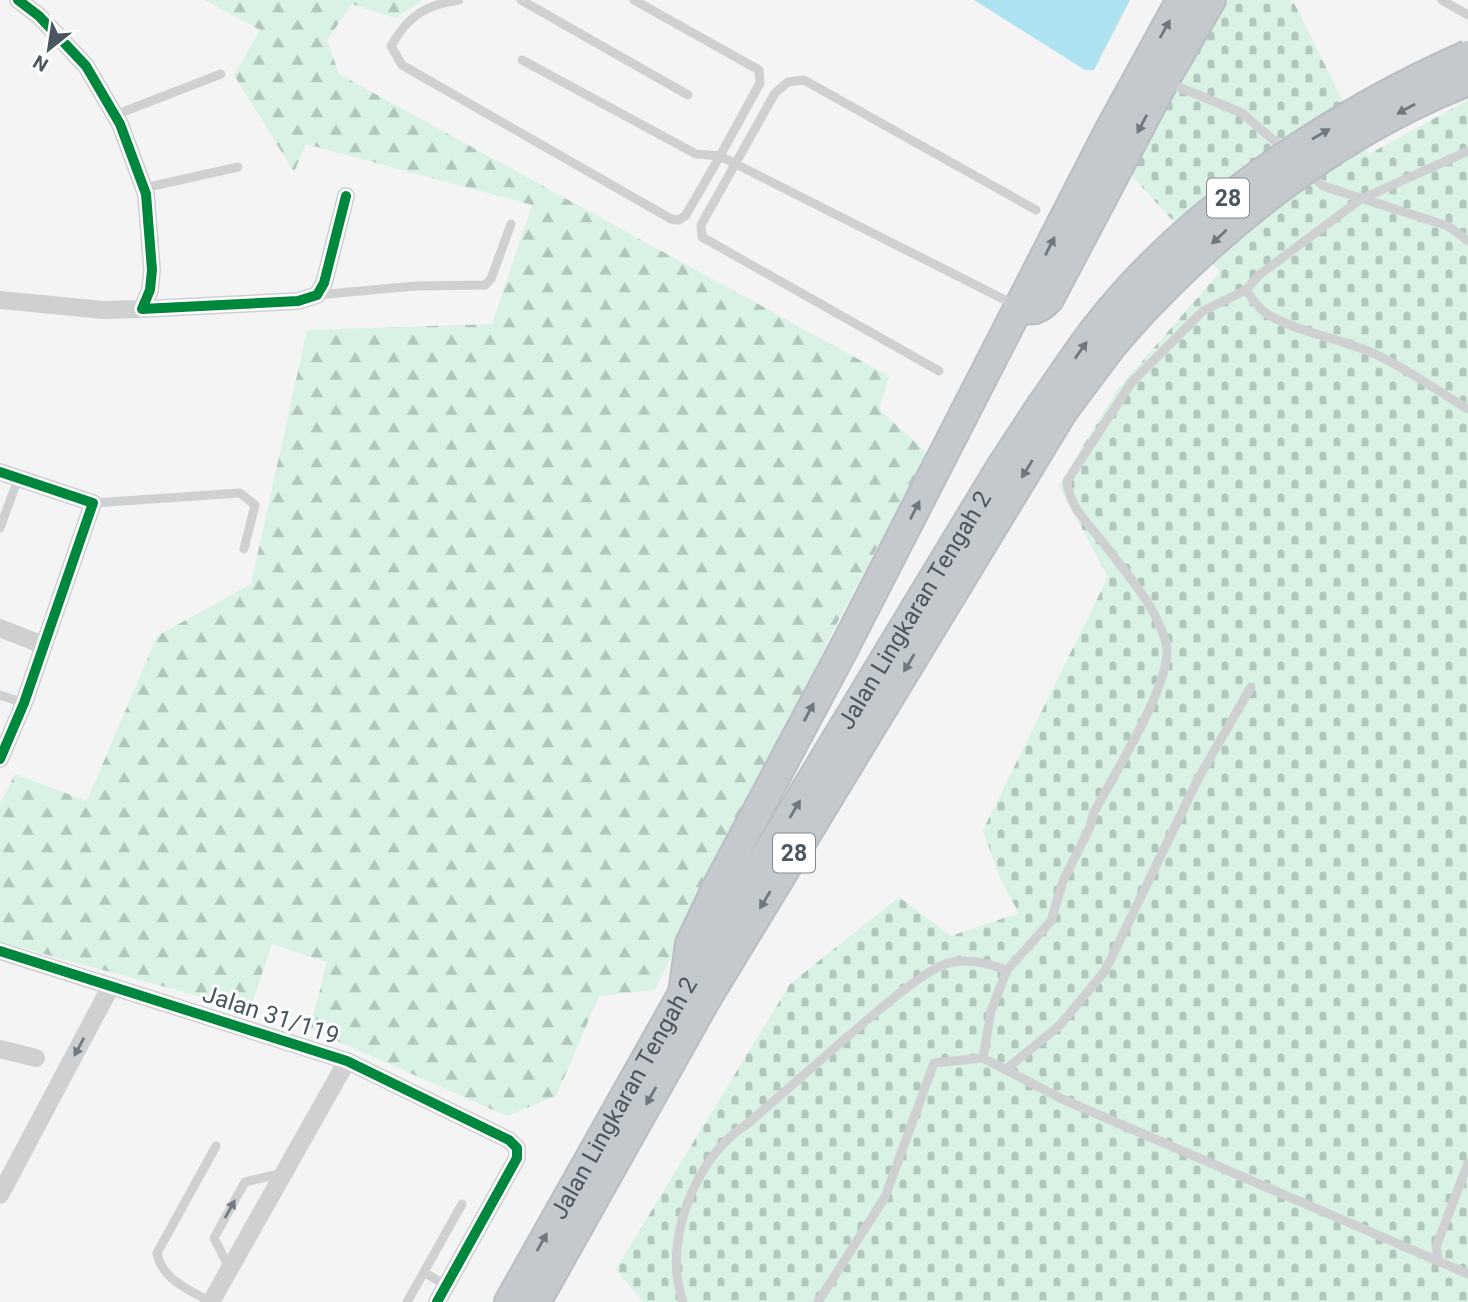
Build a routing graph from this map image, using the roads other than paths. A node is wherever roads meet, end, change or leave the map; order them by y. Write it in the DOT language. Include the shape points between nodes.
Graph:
graph roads {
  1 [pos="18,0"];
  2 [pos="459,0"];
  3 [pos="521,0"];
  4 [pos="634,0"];
  5 [pos="1181,0"];
  6 [pos="1211,0"];
  7 [pos="1442,0"];
  8 [pos="1468,15"];
  9 [pos="1468,55"];
  10 [pos="523,60"];
  11 [pos="221,74"];
  12 [pos="1164,81"];
  13 [pos="1468,81"];
  14 [pos="688,95"];
  15 [pos="115,115"];
  16 [pos="1468,152"];
  17 [pos="720,156"];
  18 [pos="736,163"];
  19 [pos="238,167"];
  20 [pos="144,188"];
  21 [pos="346,196"];
  22 [pos="1361,199"];
  23 [pos="1036,211"];
  24 [pos="511,224"];
  25 [pos="1468,241"];
  26 [pos="1246,290"];
  27 [pos="317,295"];
  28 [pos="0,300"];
  29 [pos="1018,307"];
  30 [pos="142,309"];
  31 [pos="939,372"];
  32 [pos="1052,409"];
  33 [pos="1468,410"];
  34 [pos="0,472"];
  35 [pos="18,479"];
  36 [pos="93,503"];
  37 [pos="0,528"];
  38 [pos="244,549"];
  39 [pos="0,628"];
  40 [pos="43,645"];
  41 [pos="1251,687"];
  42 [pos="0,695"];
  43 [pos="24,703"];
  44 [pos="0,759"];
  45 [pos="0,951"];
  46 [pos="1007,970"];
  47 [pos="111,986"];
  48 [pos="683,993"];
  49 [pos="0,1049"];
  50 [pos="36,1058"];
  51 [pos="983,1058"];
  52 [pos="347,1061"];
  53 [pos="1004,1069"];
  54 [pos="216,1146"];
  55 [pos="1468,1163"];
  56 [pos="284,1172"];
  57 [pos="0,1195"];
  58 [pos="462,1204"];
  59 [pos="1439,1262"];
  60 [pos="230,1269"];
  61 [pos="424,1272"];
  62 [pos="1468,1274"];
  63 [pos="442,1294"];
  64 [pos="211,1302"];
  65 [pos="407,1302"];
  66 [pos="509,1302"];
  67 [pos="536,1302"];
  68 [pos="683,1302"];
  69 [pos="818,1302"];
  1 -- 15 [label="street" via="86,66"];
  2 -- 17 [label="lane" via="419,11 399,32 391,46 402,65 675,220 686,215"];
  3 -- 14 [label="lane"];
  4 -- 17 [label="lane" via="759,71 760,83"];
  29 -- 5 [label="highway, one-way"];
  6 -- 12 [label="highway"];
  7 -- 8 [label="lane"];
  32 -- 9 [label="highway, Jalan Lingkaran Tengah 2 / 28, one-way, bridge" via="1100,322 1154,263 1231,195 1299,147 1419,77"];
  10 -- 17 [label="lane" via="696,154"];
  11 -- 15 [label="lane"];
  12 -- 22 [label="lane" via="1242,113 1323,186"];
  12 -- 29 [label="highway, one-way" via="1049,299 1041,308 1029,311"];
  13 -- 32 [label="highway, Jalan Lingkaran Tengah 2 / 28, one-way, bridge" via="1369,129 1313,163 1239,219 1161,290"];
  15 -- 20 [label="street"];
  16 -- 22 [label="lane"];
  17 -- 18 [label="lane"];
  18 -- 23 [label="lane" via="775,93 788,82 804,80"];
  18 -- 29 [label="lane"];
  18 -- 31 [label="lane" via="701,225 702,237"];
  19 -- 20 [label="lane"];
  20 -- 30 [label="street" via="152,270"];
  21 -- 27 [label="street"];
  22 -- 25 [label="lane" via="1448,226"];
  22 -- 26 [label="lane" via="1259,275"];
  24 -- 27 [label="lane" via="485,285"];
  26 -- 33 [label="lane" via="1262,311 1376,355"];
  26 -- 46 [label="lane" via="1203,311 1131,383 1067,481 1078,512 1157,620 1167,644 1167,663 1156,697 1068,869 1051,921"];
  27 -- 30 [label="street" via="298,301"];
  28 -- 30 [label="street"];
  48 -- 29 [label="highway, one-way" via="690,944 710,902"];
  48 -- 32 [label="highway, Jalan Lingkaran Tengah 2 / 28, one-way" via="994,479"];
  32 -- 67 [label="highway, Jalan Lingkaran Tengah 2 / 28, one-way" via="705,1001"];
  34 -- 35 [label="street"];
  35 -- 36 [label="street"];
  35 -- 37 [label="lane"];
  36 -- 38 [label="lane" via="240,493 255,505"];
  36 -- 40 [label="street"];
  39 -- 40 [label="street"];
  40 -- 43 [label="street"];
  41 -- 53 [label="lane" via="1198,779 1105,971 1060,1025"];
  42 -- 43 [label="lane"];
  43 -- 44 [label="street"];
  45 -- 47 [label="street, Jalan 31/119"];
  46 -- 51 [label="lane" via="991,1011"];
  46 -- 68 [label="lane" via="980,961 957,961 920,978 730,1137 707,1165 681,1217 676,1275"];
  47 -- 52 [label="street, Jalan 31/119"];
  47 -- 57 [label="street, one-way"];
  66 -- 48 [label="highway, Jalan Lingkaran Tengah 2 / 28, one-way"];
  49 -- 50 [label="street"];
  51 -- 53 [label="lane"];
  51 -- 69 [label="lane" via="934,1063 885,1197"];
  52 -- 56 [label="street, Jalan 31/119"];
  52 -- 63 [label="street, Jalan 31/119" via="517,1148 517,1158"];
  53 -- 59 [label="lane" via="1062,1099"];
  54 -- 64 [label="lane" via="157,1253 169,1277"];
  55 -- 59 [label="lane" via="1436,1247"];
  56 -- 60 [label="street, Jalan 31/119"];
  60 -- 56 [label="lane, one-way" via="214,1238 246,1182"];
  58 -- 61 [label="lane"];
  59 -- 62 [label="lane"];
  60 -- 64 [label="street, Jalan 31/119"];
  61 -- 63 [label="lane"];
  61 -- 65 [label="lane"];
}
